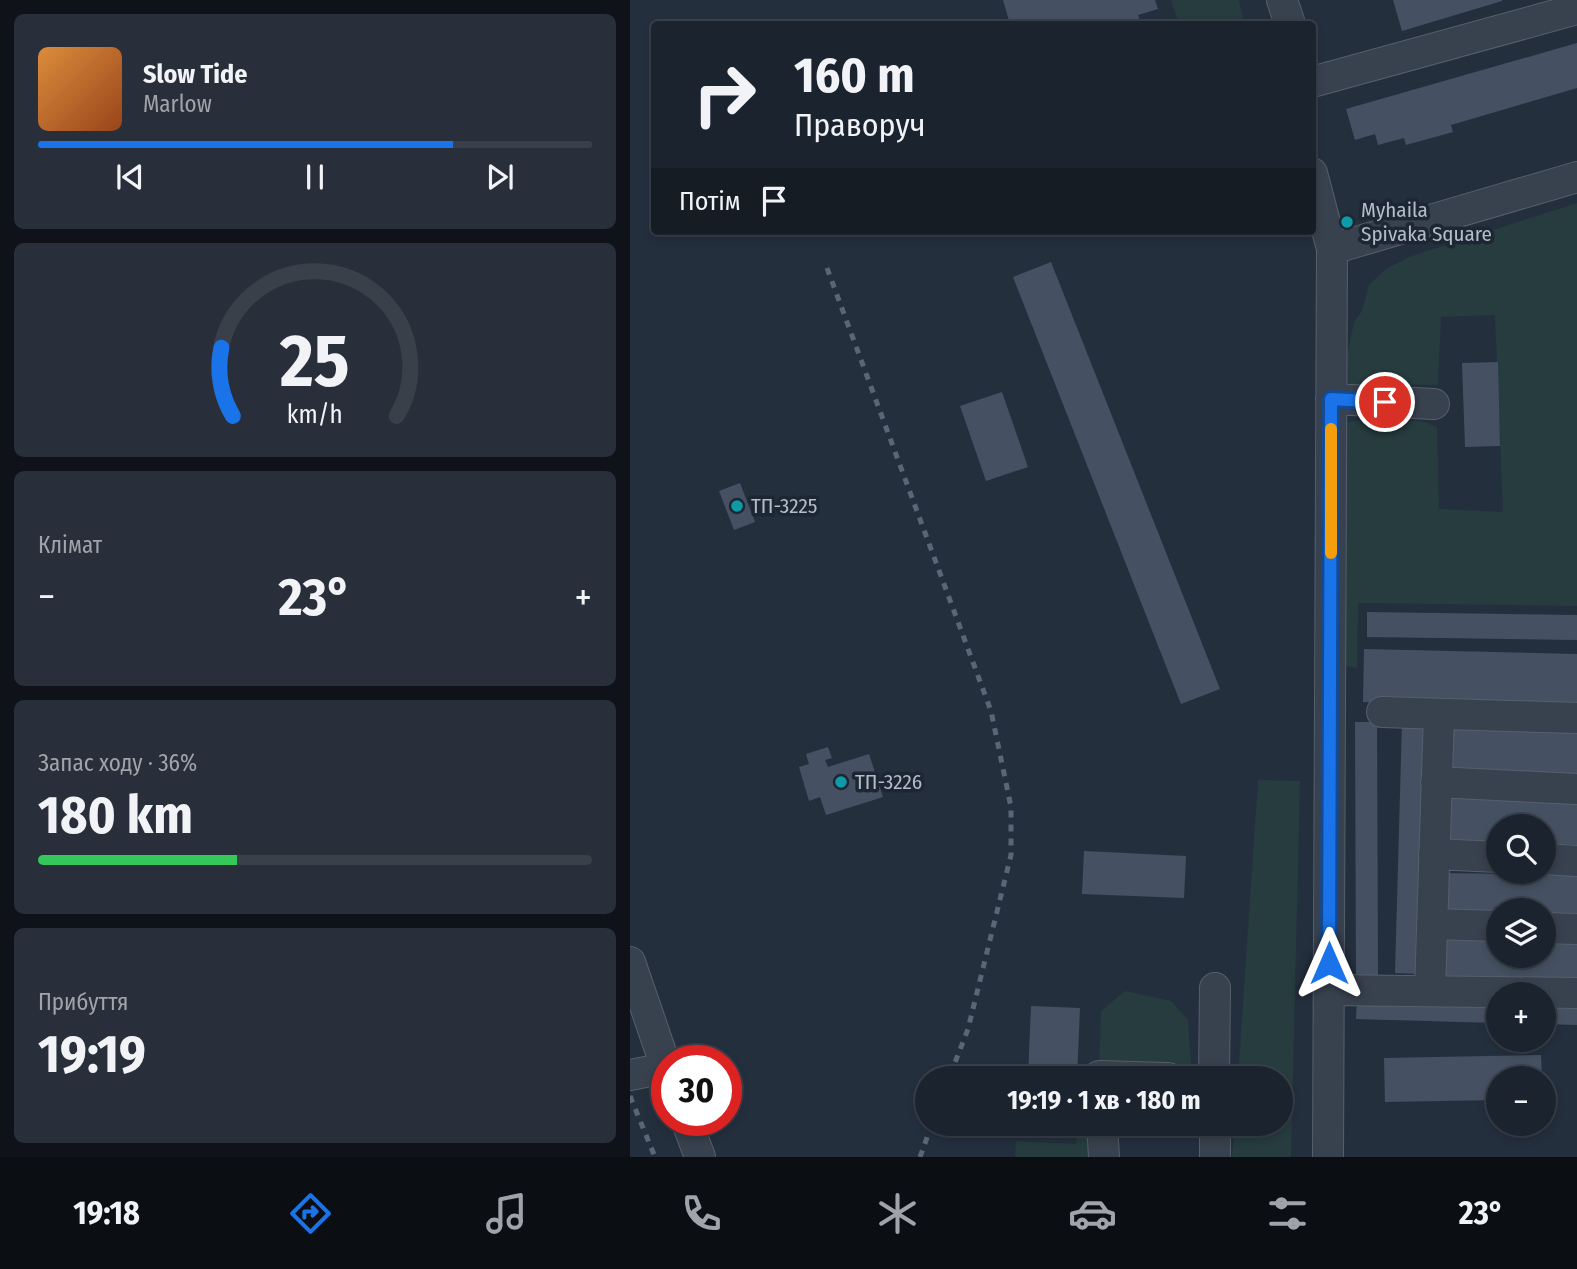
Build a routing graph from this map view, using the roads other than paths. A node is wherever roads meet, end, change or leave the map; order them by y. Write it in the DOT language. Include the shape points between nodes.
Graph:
graph roads {
  1 [pos="1282,0"];
  2 [pos="1577,9"];
  3 [pos="1289,21"];
  4 [pos="1316,81"];
  5 [pos="1577,177"];
  6 [pos="1316,188"];
  7 [pos="1332,249"];
  8 [pos="1331,399"];
  9 [pos="1434,404"];
  10 [pos="1382,712"];
  11 [pos="1438,714"];
  12 [pos="1577,718"];
  13 [pos="1436,782"];
  14 [pos="1577,789"];
  15 [pos="1434,854"];
  16 [pos="1486,856"];
  17 [pos="1556,859"];
  18 [pos="1577,860"];
  19 [pos="1432,924"];
  20 [pos="1486,926"];
  21 [pos="1556,928"];
  22 [pos="1577,929"];
  23 [pos="630,962"];
  24 [pos="1215,988"];
  25 [pos="1329,990"];
  26 [pos="1430,991"];
  27 [pos="1577,993"];
  28 [pos="658,1045"];
  29 [pos="1214,1066"];
  30 [pos="651,1072"];
  31 [pos="630,1075"];
  32 [pos="692,1136"];
  33 [pos="1103,1136"];
  34 [pos="1215,1136"];
  35 [pos="700,1157"];
  36 [pos="1104,1157"];
  37 [pos="1216,1157"];
  38 [pos="1328,1157"];
  1 -- 3 [label="street"];
  2 -- 4 [label="street"];
  5 -- 7 [label="street"];
  6 -- 7 [label="street"];
  7 -- 8 [label="street"];
  8 -- 9 [label="street"];
  8 -- 25 [label="street"];
  10 -- 11 [label="street"];
  11 -- 12 [label="street"];
  11 -- 13 [label="street"];
  13 -- 14 [label="street"];
  13 -- 15 [label="street"];
  15 -- 16 [label="street"];
  15 -- 19 [label="street"];
  17 -- 18 [label="street"];
  19 -- 20 [label="street"];
  19 -- 26 [label="street"];
  21 -- 22 [label="street"];
  23 -- 28 [label="street"];
  24 -- 29 [label="street"];
  25 -- 26 [label="street"];
  25 -- 38 [label="street"];
  26 -- 27 [label="street"];
  30 -- 31 [label="street"];
  32 -- 35 [label="street"];
  33 -- 36 [label="street"];
  34 -- 37 [label="street"];
}
